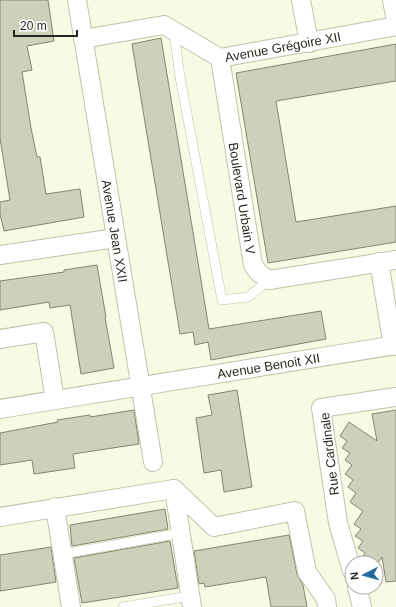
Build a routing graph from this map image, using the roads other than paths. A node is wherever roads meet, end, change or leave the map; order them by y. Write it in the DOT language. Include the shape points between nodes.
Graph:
graph roads {
  1 [pos="77,0"];
  2 [pos="301,0"];
  3 [pos="392,0"];
  4 [pos="396,21"];
  5 [pos="396,26"];
  6 [pos="174,30"];
  7 [pos="83,39"];
  8 [pos="309,43"];
  9 [pos="220,58"];
  10 [pos="116,238"];
  11 [pos="0,255"];
  12 [pos="388,261"];
  13 [pos="269,280"];
  14 [pos="0,339"];
  15 [pos="395,346"];
  16 [pos="140,386"];
  17 [pos="396,397"];
  18 [pos="55,400"];
  19 [pos="0,409"];
  20 [pos="153,462"];
  21 [pos="174,489"];
  22 [pos="55,508"];
  23 [pos="0,517"];
  24 [pos="181,533"];
  25 [pos="63,554"];
  26 [pos="347,555"];
  27 [pos="358,595"];
  28 [pos="191,602"];
  29 [pos="71,607"];
  30 [pos="123,607"];
  31 [pos="327,607"];
  32 [pos="362,607"];
  1 -- 7 [label="street, Avenue Jean XXII"];
  2 -- 8 [label="street"];
  3 -- 4 [label="street"];
  5 -- 8 [label="street, Avenue Grégoire XII"];
  6 -- 7 [label="street, Avenue Grégoire XII" via="164,24"];
  6 -- 9 [label="street, Avenue Grégoire XII"];
  6 -- 13 [label="lane" via="180,77 222,300 248,297"];
  7 -- 10 [label="street, Avenue Jean XXII"];
  8 -- 9 [label="street, Avenue Grégoire XII"];
  9 -- 13 [label="street, Boulevard Urbain V" via="253,265"];
  10 -- 11 [label="street"];
  10 -- 16 [label="street, Avenue Jean XXII"];
  12 -- 13 [label="street"];
  12 -- 15 [label="street"];
  14 -- 18 [label="street" via="44,332"];
  15 -- 16 [label="street, Avenue Benoit XII"];
  16 -- 18 [label="street, Avenue Benoit XII"];
  16 -- 20 [label="street, Avenue Jean XXII"];
  17 -- 26 [label="street, Rue Cardinale" via="321,408 338,523"];
  18 -- 19 [label="street, Avenue Benoit XII"];
  21 -- 22 [label="street"];
  21 -- 24 [label="street"];
  21 -- 31 [label="street" via="214,527 295,511 307,572 326,599"];
  22 -- 23 [label="street"];
  22 -- 25 [label="street"];
  24 -- 25 [label="lane"];
  24 -- 28 [label="street"];
  25 -- 29 [label="street"];
  27 -- 32 [label="street"];
  28 -- 30 [label="lane"];
}
